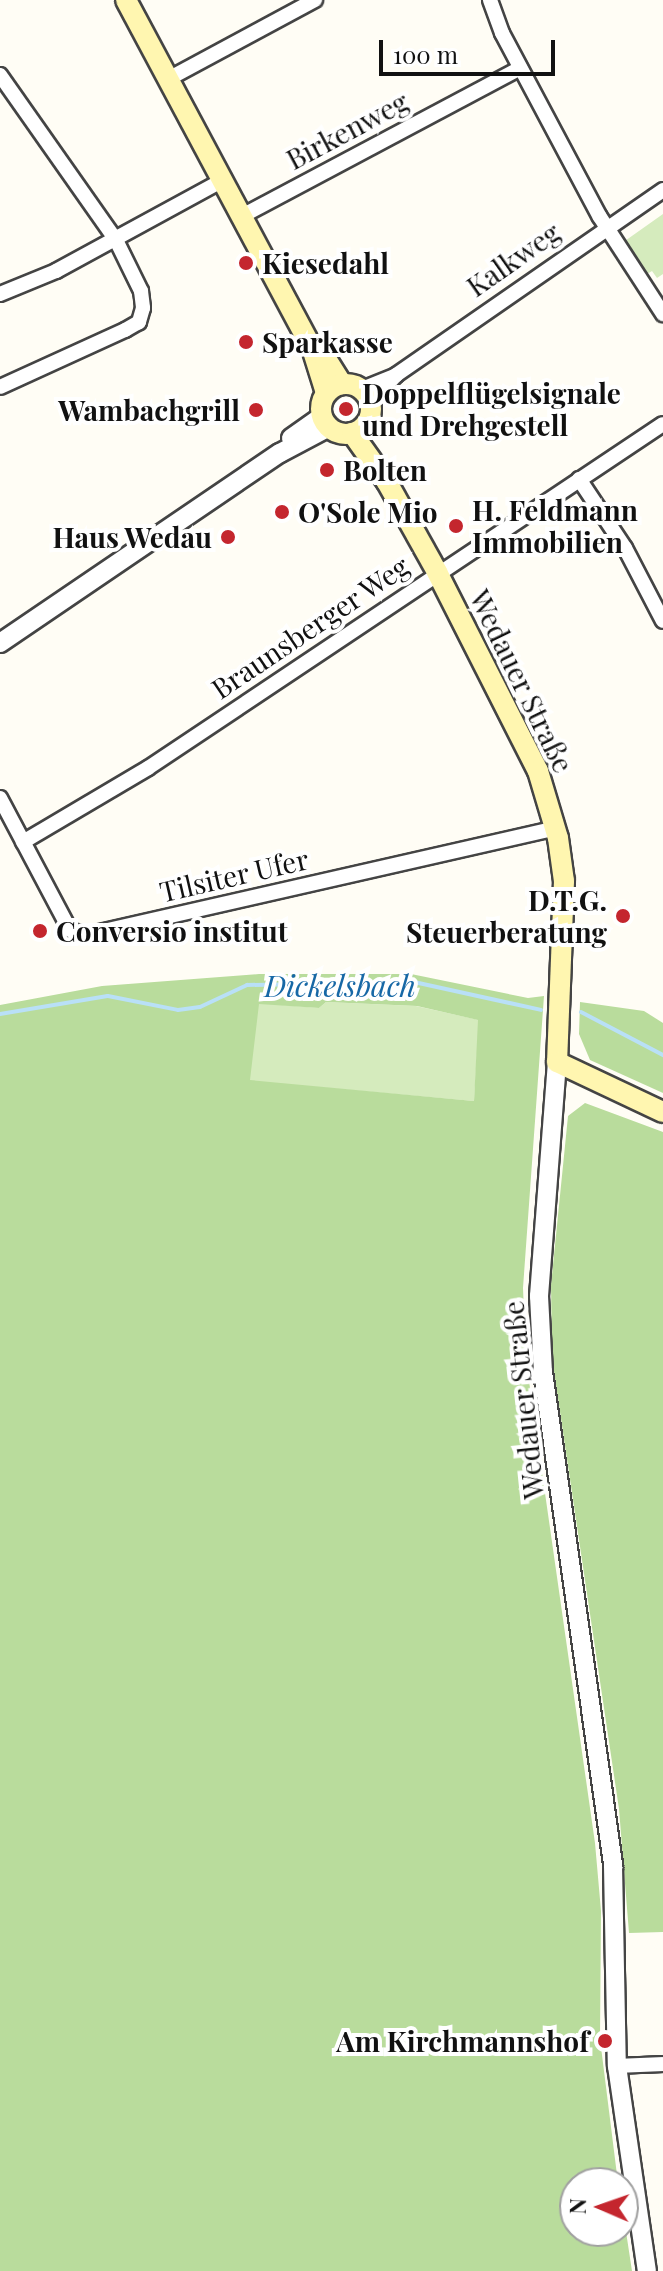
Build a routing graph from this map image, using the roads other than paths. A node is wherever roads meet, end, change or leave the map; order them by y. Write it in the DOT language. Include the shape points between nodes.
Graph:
graph roads {
  1 [pos="126,0"];
  2 [pos="315,0"];
  3 [pos="490,0"];
  4 [pos="520,68"];
  5 [pos="0,75"];
  6 [pos="168,79"];
  7 [pos="223,180"];
  8 [pos="663,190"];
  9 [pos="242,216"];
  10 [pos="607,228"];
  11 [pos="116,240"];
  12 [pos="0,294"];
  13 [pos="663,314"];
  14 [pos="0,387"];
  15 [pos="350,392"];
  16 [pos="325,422"];
  17 [pos="663,424"];
  18 [pos="358,430"];
  19 [pos="579,479"];
  20 [pos="437,572"];
  21 [pos="663,621"];
  22 [pos="0,643"];
  23 [pos="0,798"];
  24 [pos="556,828"];
  25 [pos="23,842"];
  26 [pos="557,1062"];
  27 [pos="663,1112"];
  28 [pos="663,2064"];
  29 [pos="617,2066"];
  30 [pos="647,2271"];
  1 -- 6 [label="main road"];
  2 -- 6 [label="street"];
  3 -- 4 [label="street"];
  4 -- 9 [label="street, Birkenweg"];
  4 -- 10 [label="street"];
  5 -- 11 [label="street"];
  6 -- 7 [label="main road"];
  7 -- 9 [label="main road"];
  7 -- 11 [label="street"];
  8 -- 10 [label="street, Kalkweg"];
  9 -- 15 [label="main road" via="312,348"];
  10 -- 13 [label="street"];
  10 -- 15 [label="street, Kalkweg" via="396,375"];
  11 -- 12 [label="street"];
  11 -- 14 [label="street" via="141,291 139,322"];
  15 -- 16 [label="main road"];
  15 -- 18 [label="main road"];
  16 -- 18 [label="main road"];
  16 -- 22 [label="street"];
  17 -- 19 [label="street, Braunsberger Weg"];
  18 -- 20 [label="main road, Wedauer Straße"];
  19 -- 20 [label="street, Braunsberger Weg"];
  19 -- 21 [label="street" via="625,548"];
  20 -- 24 [label="main road, Wedauer Straße" via="517,724"];
  20 -- 25 [label="street, Braunsberger Weg" via="148,768"];
  23 -- 25 [label="street, Tilsiter Ufer"];
  24 -- 25 [label="street, Tilsiter Ufer" via="86,935 70,930"];
  24 -- 26 [label="main road, Wedauer Straße" via="564,881"];
  26 -- 27 [label="main road"];
  26 -- 29 [label="street, Wedauer Straße" via="539,1296 543,1372 613,1866"];
  28 -- 29 [label="street"];
  29 -- 30 [label="street, Wedauer Straße"];
}
